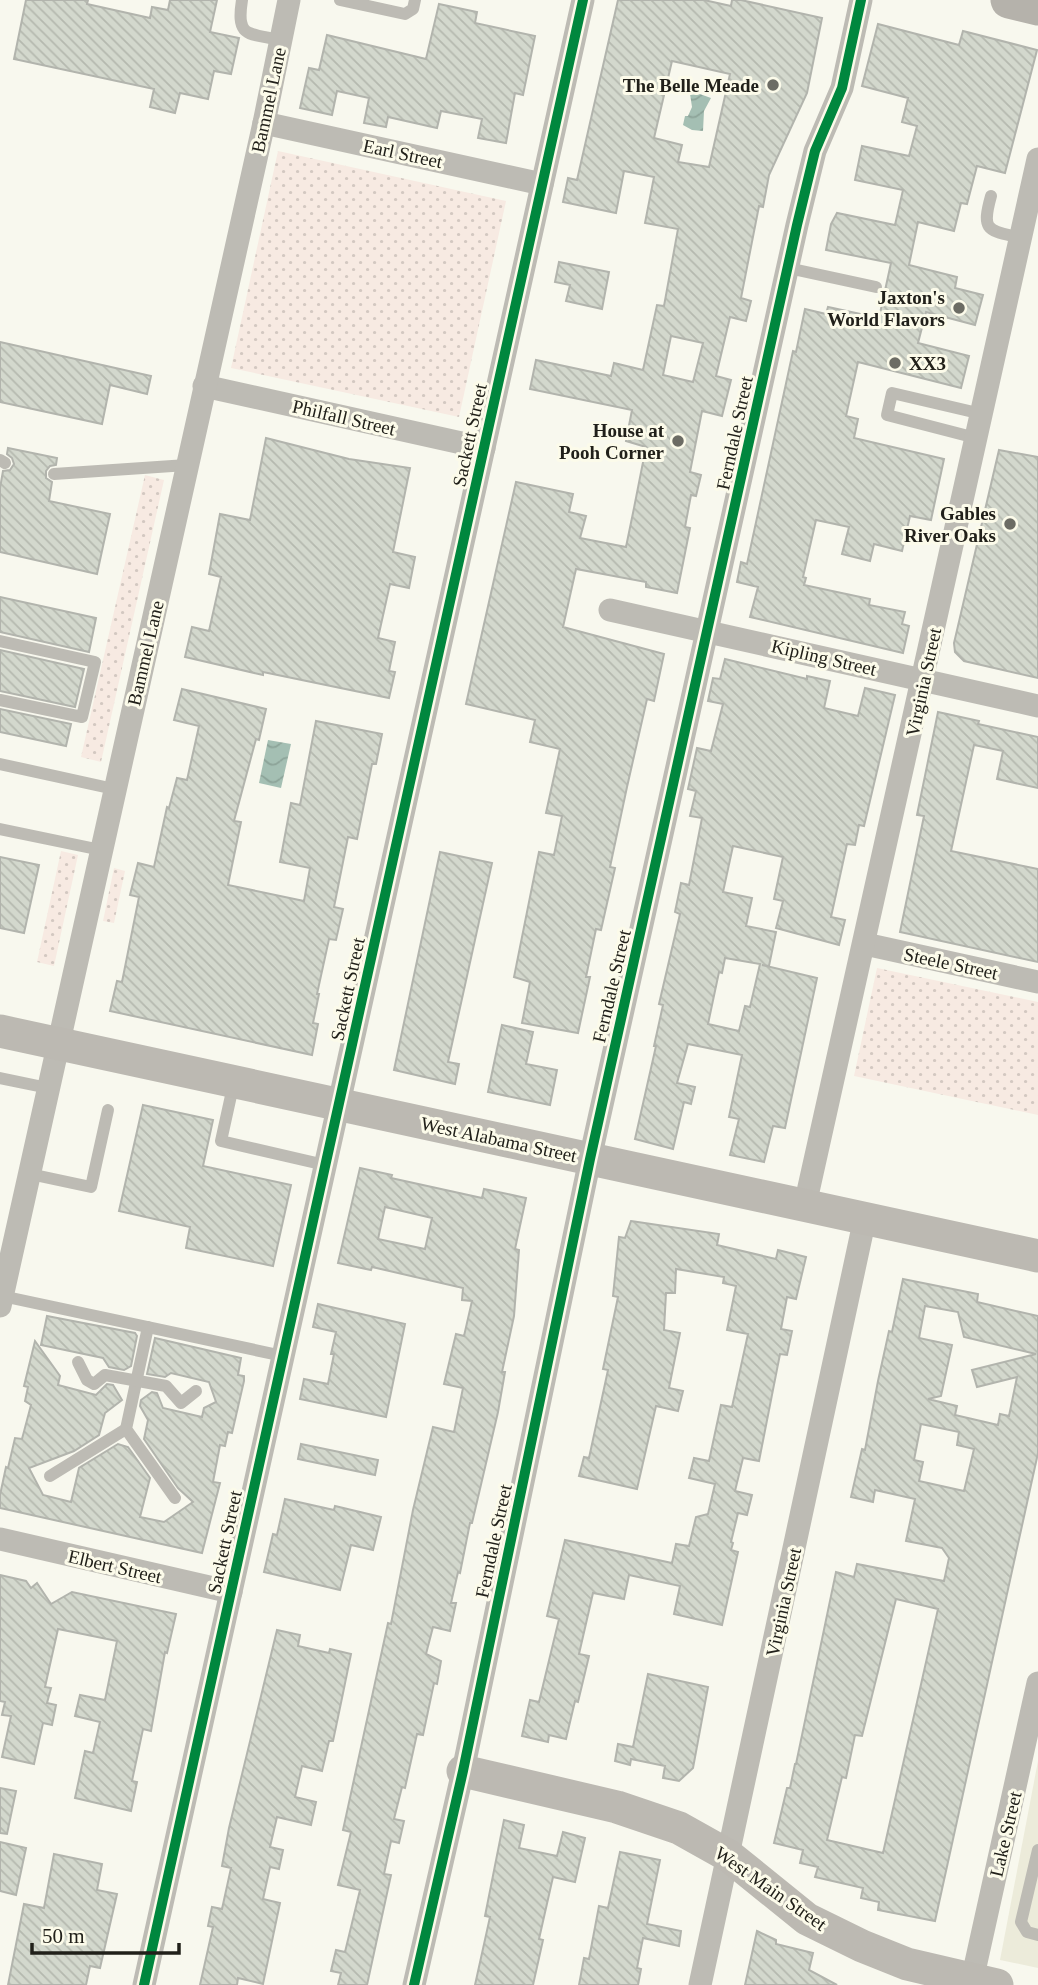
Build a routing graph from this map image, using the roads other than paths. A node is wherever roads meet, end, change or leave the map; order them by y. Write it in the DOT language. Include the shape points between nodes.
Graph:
graph roads {
  1 [pos="242,0"];
  2 [pos="289,0"];
  3 [pos="340,0"];
  4 [pos="415,0"];
  5 [pos="583,0"];
  6 [pos="861,0"];
  7 [pos="1009,0"];
  8 [pos="1038,6"];
  9 [pos="281,40"];
  10 [pos="264,123"];
  11 [pos="1038,159"];
  12 [pos="542,184"];
  13 [pos="991,196"];
  14 [pos="1021,238"];
  15 [pos="788,268"];
  16 [pos="876,287"];
  17 [pos="204,386"];
  18 [pos="982,414"];
  19 [pos="976,438"];
  20 [pos="484,448"];
  21 [pos="187,465"];
  22 [pos="54,474"];
  23 [pos="610,610"];
  24 [pos="709,631"];
  25 [pos="0,641"];
  26 [pos="923,679"];
  27 [pos="0,700"];
  28 [pos="1038,706"];
  29 [pos="0,764"];
  30 [pos="114,789"];
  31 [pos="0,829"];
  32 [pos="101,850"];
  33 [pos="865,944"];
  34 [pos="1038,982"];
  35 [pos="0,1031"];
  36 [pos="58,1044"];
  37 [pos="0,1078"];
  38 [pos="234,1082"];
  39 [pos="48,1088"];
  40 [pos="339,1105"];
  41 [pos="108,1110"];
  42 [pos="590,1159"];
  43 [pos="326,1165"];
  44 [pos="30,1174"];
  45 [pos="805,1205"];
  46 [pos="865,1218"];
  47 [pos="1038,1256"];
  48 [pos="4,1266"];
  49 [pos="1,1301"];
  50 [pos="148,1327"];
  51 [pos="283,1356"];
  52 [pos="78,1362"];
  53 [pos="136,1381"];
  54 [pos="197,1391"];
  55 [pos="126,1429"];
  56 [pos="50,1476"];
  57 [pos="175,1498"];
  58 [pos="0,1539"];
  59 [pos="231,1592"];
  60 [pos="1038,1683"];
  61 [pos="1035,1708"];
  62 [pos="463,1770"];
  63 [pos="1038,1850"];
  64 [pos="729,1856"];
  65 [pos="1038,1935"];
  66 [pos="980,1983"];
  67 [pos="144,1985"];
  68 [pos="414,1985"];
  69 [pos="701,1985"];
  1 -- 9 [label="lane" via="241,28"];
  2 -- 9 [label="street, Bammel Lane"];
  3 -- 4 [label="lane" via="405,14"];
  5 -- 12 [label="street, Sackett Street"];
  6 -- 15 [label="street, Ferndale Street" via="842,88 815,151"];
  7 -- 8 [label="main road"];
  9 -- 10 [label="street, Bammel Lane"];
  10 -- 12 [label="street, Earl Street"];
  10 -- 17 [label="street, Bammel Lane"];
  11 -- 14 [label="street, Virginia Street"];
  12 -- 20 [label="street, Sackett Street"];
  13 -- 14 [label="lane" via="986,225 991,231"];
  14 -- 18 [label="street, Virginia Street"];
  15 -- 16 [label="lane"];
  15 -- 24 [label="street, Ferndale Street"];
  17 -- 20 [label="street, Philfall Street"];
  17 -- 21 [label="street, Bammel Lane"];
  18 -- 19 [label="street, Virginia Street"];
  18 -- 19 [label="lane" via="892,393 887,415"];
  19 -- 26 [label="street, Virginia Street"];
  20 -- 40 [label="street, Sackett Street"];
  21 -- 22 [label="lane"];
  21 -- 30 [label="street, Bammel Lane"];
  23 -- 24 [label="street, Kipling Street"];
  24 -- 26 [label="street, Kipling Street"];
  24 -- 42 [label="street, Ferndale Street"];
  25 -- 27 [label="lane" via="95,662 82,717"];
  26 -- 28 [label="street, Kipling Street"];
  26 -- 33 [label="street, Virginia Street"];
  29 -- 30 [label="lane"];
  30 -- 32 [label="street, Bammel Lane"];
  31 -- 32 [label="lane"];
  32 -- 36 [label="street, Bammel Lane"];
  33 -- 34 [label="street, Steele Street"];
  33 -- 45 [label="street, Virginia Street"];
  35 -- 36 [label="street, West Alabama Street"];
  36 -- 38 [label="street, West Alabama Street"];
  36 -- 39 [label="street, Bammel Lane"];
  37 -- 39 [label="lane"];
  38 -- 40 [label="street, West Alabama Street"];
  38 -- 43 [label="lane" via="221,1141"];
  39 -- 44 [label="street, Bammel Lane"];
  40 -- 42 [label="street, West Alabama Street"];
  40 -- 43 [label="street, Sackett Street"];
  41 -- 44 [label="lane" via="91,1186"];
  42 -- 45 [label="street, West Alabama Street"];
  42 -- 62 [label="street, Ferndale Street"];
  43 -- 51 [label="street, Sackett Street"];
  44 -- 48 [label="street, Bammel Lane"];
  45 -- 46 [label="street, West Alabama Street"];
  46 -- 47 [label="street, West Alabama Street"];
  46 -- 64 [label="street, Virginia Street"];
  48 -- 49 [label="street, Bammel Lane"];
  49 -- 50 [label="lane"];
  50 -- 51 [label="lane"];
  50 -- 53 [label="lane"];
  51 -- 59 [label="street, Sackett Street"];
  52 -- 53 [label="lane" via="94,1384 105,1375"];
  53 -- 54 [label="lane" via="166,1386 181,1403"];
  53 -- 55 [label="lane"];
  55 -- 56 [label="lane"];
  55 -- 57 [label="lane"];
  58 -- 59 [label="street, Elbert Street"];
  59 -- 67 [label="street, Sackett Street"];
  60 -- 61 [label="street, Lake Street"];
  61 -- 66 [label="street, Lake Street"];
  62 -- 64 [label="street, West Main Street" via="617,1807 678,1828"];
  62 -- 68 [label="street, Ferndale Street"];
  63 -- 65 [label="lane" via="1021,1922 1027,1932"];
  64 -- 66 [label="street, West Main Street" via="807,1919 907,1964"];
  64 -- 69 [label="street, Virginia Street"];
}
